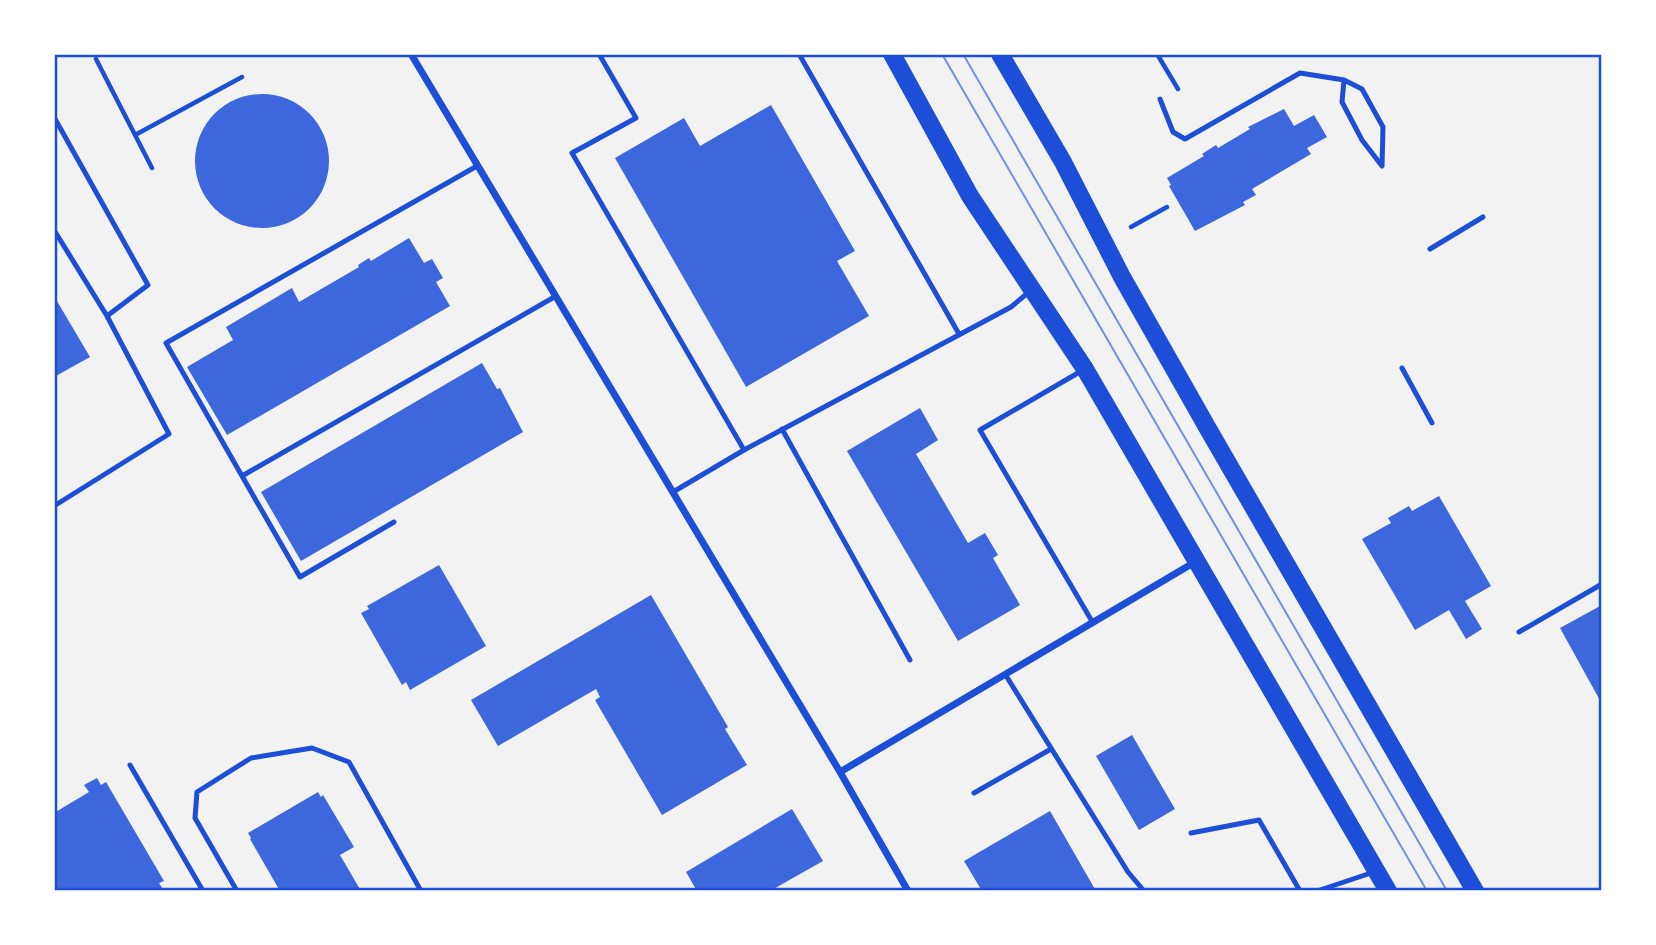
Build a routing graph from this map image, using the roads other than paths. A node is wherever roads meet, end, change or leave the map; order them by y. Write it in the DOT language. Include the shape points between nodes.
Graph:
graph roads {
  1 [pos="411,54"];
  2 [pos="598,54"];
  3 [pos="799,54"];
  4 [pos="892,54"];
  5 [pos="1000,54"];
  6 [pos="1345,80"];
  7 [pos="1160,99"];
  8 [pos="54,117"];
  9 [pos="477,166"];
  10 [pos="1483,217"];
  11 [pos="54,230"];
  12 [pos="1430,249"];
  13 [pos="1034,289"];
  14 [pos="556,296"];
  15 [pos="107,316"];
  16 [pos="959,334"];
  17 [pos="1402,368"];
  18 [pos="1085,369"];
  19 [pos="1432,423"];
  20 [pos="782,429"];
  21 [pos="744,450"];
  22 [pos="242,475"];
  23 [pos="673,492"];
  24 [pos="54,506"];
  25 [pos="394,522"];
  26 [pos="1197,561"];
  27 [pos="1602,584"];
  28 [pos="1093,623"];
  29 [pos="1519,632"];
  30 [pos="910,660"];
  31 [pos="1005,674"];
  32 [pos="1051,749"];
  33 [pos="130,765"];
  34 [pos="840,772"];
  35 [pos="974,793"];
  36 [pos="1191,833"];
  37 [pos="1377,871"];
  38 [pos="203,891"];
  39 [pos="237,891"];
  40 [pos="421,891"];
  41 [pos="908,891"];
  42 [pos="1144,891"];
  43 [pos="1300,891"];
  44 [pos="1317,891"];
  45 [pos="1388,891"];
  46 [pos="1475,891"];
  1 -- 9 [label="street"];
  2 -- 21 [label="lane" via="636,118 572,153"];
  3 -- 16 [label="lane"];
  4 -- 13 [label="main road" via="970,196"];
  5 -- 46 [label="main road" via="1207,427"];
  6 -- 6 [label="lane" via="1362,89 1383,127 1382,166 1342,102"];
  6 -- 7 [label="lane" via="1300,73 1185,139 1173,132"];
  8 -- 15 [label="lane" via="148,285"];
  9 -- 14 [label="street"];
  9 -- 22 [label="lane" via="166,343"];
  10 -- 12 [label="lane"];
  11 -- 15 [label="lane"];
  13 -- 16 [label="lane" via="1011,307"];
  13 -- 18 [label="main road"];
  14 -- 22 [label="lane"];
  14 -- 23 [label="street"];
  15 -- 24 [label="lane" via="169,434"];
  16 -- 20 [label="lane"];
  17 -- 19 [label="lane"];
  18 -- 26 [label="main road"];
  18 -- 28 [label="lane" via="980,430"];
  20 -- 21 [label="lane"];
  20 -- 30 [label="lane"];
  21 -- 23 [label="lane"];
  22 -- 25 [label="lane" via="300,577"];
  23 -- 34 [label="street"];
  26 -- 28 [label="street"];
  26 -- 37 [label="main road"];
  27 -- 29 [label="lane"];
  28 -- 31 [label="street"];
  31 -- 32 [label="lane"];
  31 -- 34 [label="street"];
  32 -- 35 [label="lane"];
  32 -- 42 [label="lane"];
  33 -- 38 [label="lane"];
  34 -- 41 [label="street"];
  36 -- 43 [label="lane" via="1259,820"];
  37 -- 44 [label="lane"];
  37 -- 45 [label="main road"];
  39 -- 40 [label="lane" via="195,818 197,792 251,758 312,748 349,762"];
}
